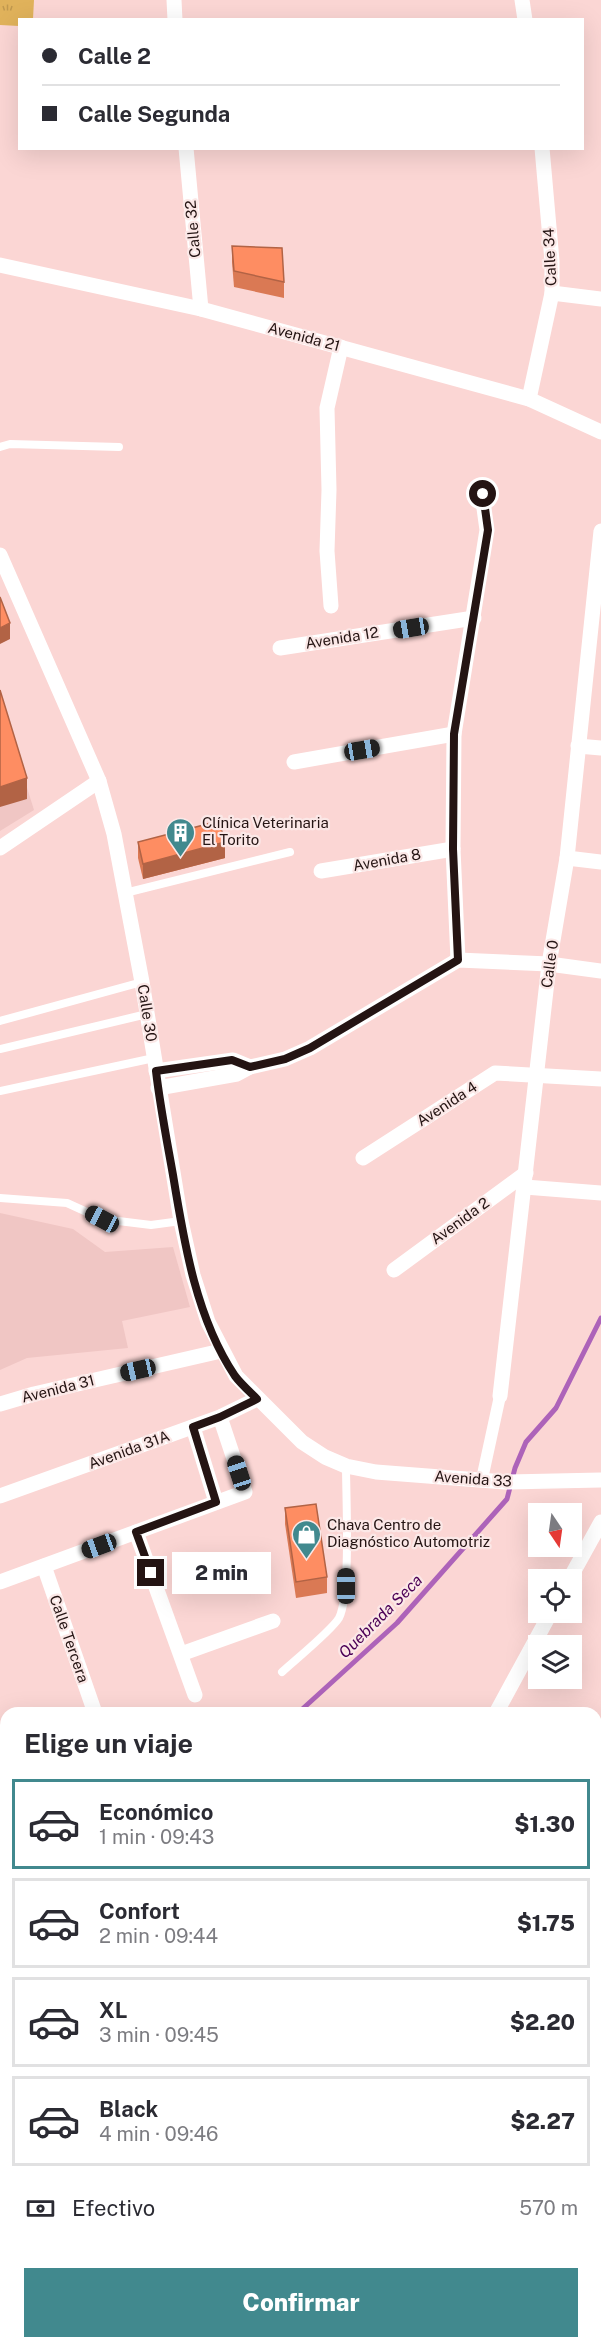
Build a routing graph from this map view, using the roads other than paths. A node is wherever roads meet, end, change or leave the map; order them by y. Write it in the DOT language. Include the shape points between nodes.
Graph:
graph roads {
  1 [pos="174,0"];
  2 [pos="522,0"];
  3 [pos="175,18"];
  4 [pos="525,18"];
  5 [pos="186,150"];
  6 [pos="542,150"];
  7 [pos="0,265"];
  8 [pos="552,293"];
  9 [pos="601,299"];
  10 [pos="201,309"];
  11 [pos="341,347"];
  12 [pos="529,399"];
  13 [pos="601,432"];
  14 [pos="0,447"];
  15 [pos="119,447"];
  16 [pos="483,494"];
  17 [pos="601,531"];
  18 [pos="0,555"];
  19 [pos="331,606"];
  20 [pos="474,618"];
  21 [pos="595,635"];
  22 [pos="280,648"];
  23 [pos="454,734"];
  24 [pos="578,746"];
  25 [pos="601,748"];
  26 [pos="294,762"];
  27 [pos="99,781"];
  28 [pos="0,848"];
  29 [pos="453,849"];
  30 [pos="290,852"];
  31 [pos="567,858"];
  32 [pos="601,862"];
  33 [pos="321,871"];
  34 [pos="125,893"];
  35 [pos="458,960"];
  36 [pos="549,964"];
  37 [pos="601,971"];
  38 [pos="142,982"];
  39 [pos="147,1014"];
  40 [pos="0,1021"];
  41 [pos="0,1049"];
  42 [pos="155,1065"];
  43 [pos="250,1067"];
  44 [pos="538,1074"];
  45 [pos="601,1079"];
  46 [pos="158,1089"];
  47 [pos="0,1091"];
  48 [pos="363,1158"];
  49 [pos="526,1180"];
  50 [pos="601,1193"];
  51 [pos="0,1198"];
  52 [pos="181,1221"];
  53 [pos="394,1270"];
  54 [pos="221,1351"];
  55 [pos="500,1396"];
  56 [pos="257,1399"];
  57 [pos="0,1404"];
  58 [pos="220,1417"];
  59 [pos="193,1427"];
  60 [pos="346,1466"];
  61 [pos="482,1479"];
  62 [pos="601,1480"];
  63 [pos="0,1496"];
  64 [pos="216,1502"];
  65 [pos="601,1522"];
  66 [pos="136,1532"];
  67 [pos="44,1566"];
  68 [pos="575,1569"];
  69 [pos="0,1582"];
  70 [pos="273,1622"];
  71 [pos="545,1623"];
  72 [pos="181,1654"];
  73 [pos="282,1672"];
  74 [pos="195,1695"];
  75 [pos="93,1707"];
  76 [pos="499,1707"];
  1 -- 3 [label="street"];
  2 -- 4 [label="street"];
  5 -- 10 [label="street, Calle 32"];
  6 -- 8 [label="street, Calle 34"];
  7 -- 10 [label="street, Avenida 21"];
  8 -- 9 [label="street"];
  8 -- 12 [label="street, Calle 34"];
  10 -- 11 [label="street, Avenida 21"];
  11 -- 12 [label="street, Avenida 21"];
  11 -- 19 [label="street" via="327,408"];
  12 -- 13 [label="street, Avenida 21"];
  14 -- 15 [label="lane"];
  16 -- 20 [label="street" via="488,530"];
  17 -- 21 [label="street, Calle 0"];
  18 -- 27 [label="street, Calle 30"];
  20 -- 22 [label="street, Avenida 12"];
  20 -- 23 [label="street"];
  21 -- 24 [label="street, Calle 0"];
  23 -- 26 [label="street"];
  23 -- 29 [label="street"];
  24 -- 25 [label="street"];
  24 -- 31 [label="street, Calle 0"];
  27 -- 28 [label="street"];
  27 -- 34 [label="street, Calle 30"];
  29 -- 33 [label="street, Avenida 8"];
  29 -- 35 [label="street"];
  30 -- 34 [label="lane"];
  31 -- 32 [label="street"];
  31 -- 36 [label="street, Calle 0"];
  34 -- 38 [label="street, Calle 30"];
  35 -- 36 [label="street"];
  35 -- 43 [label="street" via="310,1048"];
  36 -- 37 [label="street"];
  36 -- 44 [label="street, Calle 0"];
  38 -- 39 [label="street, Calle 30"];
  38 -- 40 [label="lane"];
  39 -- 41 [label="lane"];
  39 -- 42 [label="street, Calle 30"];
  42 -- 43 [label="street" via="232,1060"];
  42 -- 46 [label="street, Calle 30"];
  42 -- 47 [label="lane"];
  43 -- 46 [label="street" via="237,1074"];
  44 -- 45 [label="street, Avenida 4"];
  44 -- 48 [label="street, Avenida 4" via="495,1073"];
  44 -- 49 [label="street, Calle 0"];
  46 -- 52 [label="street, Calle 30"];
  49 -- 50 [label="street"];
  49 -- 53 [label="street, Avenida 2"];
  49 -- 55 [label="street, Calle 0"];
  51 -- 52 [label="lane" via="67,1203 102,1219 141,1224"];
  52 -- 54 [label="street, Calle 30" via="193,1275"];
  54 -- 56 [label="street, Calle 30"];
  54 -- 57 [label="street, Avenida 31"];
  55 -- 61 [label="street"];
  56 -- 58 [label="street, Avenida 31A"];
  56 -- 60 [label="street, Calle 30" via="302,1442"];
  58 -- 59 [label="street, Avenida 31A"];
  58 -- 64 [label="street" via="245,1492"];
  59 -- 63 [label="street, Avenida 31A"];
  59 -- 64 [label="street"];
  60 -- 61 [label="street, Avenida 33" via="376,1472"];
  60 -- 73 [label="lane" via="343,1607 338,1619"];
  61 -- 62 [label="street, Avenida 33"];
  64 -- 66 [label="street"];
  65 -- 68 [label="street"];
  66 -- 67 [label="street"];
  66 -- 72 [label="street"];
  67 -- 69 [label="street"];
  67 -- 75 [label="street, Calle Tercera"];
  70 -- 72 [label="street"];
  71 -- 76 [label="street"];
  72 -- 74 [label="street"];
}
